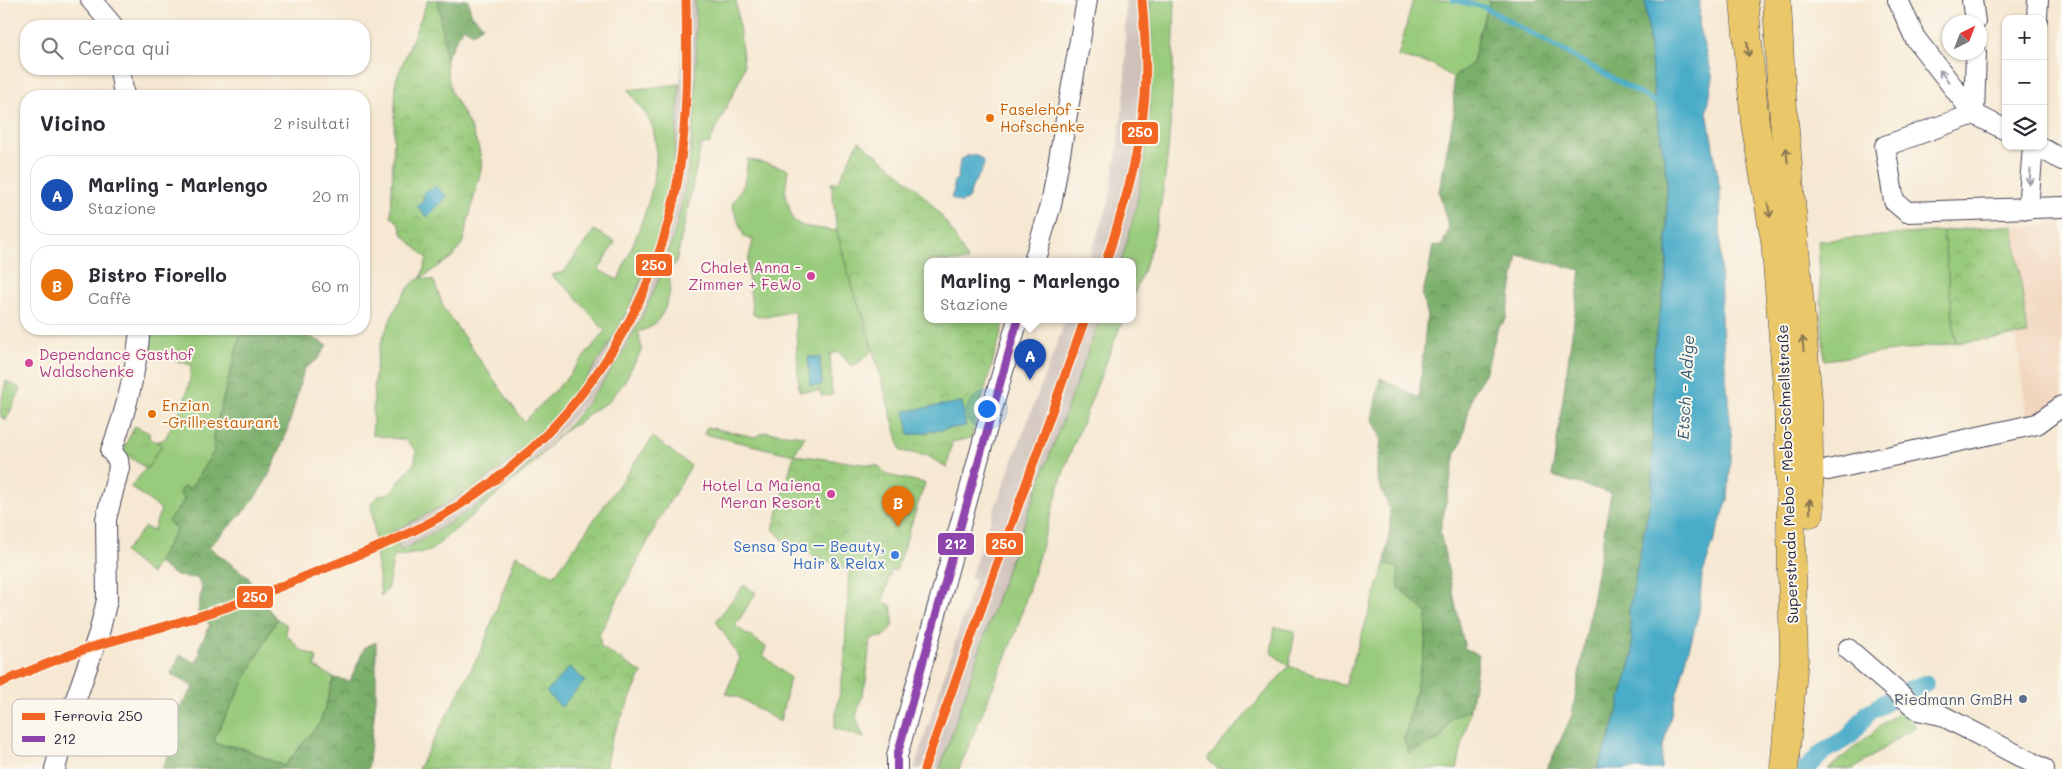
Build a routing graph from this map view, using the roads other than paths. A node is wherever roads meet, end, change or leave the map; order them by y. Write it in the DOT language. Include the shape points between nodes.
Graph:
graph roads {
  1 [pos="90,0"];
  2 [pos="1087,0"];
  3 [pos="1744,0"];
  4 [pos="1777,0"];
  5 [pos="1898,0"];
  6 [pos="1972,0"];
  7 [pos="2038,0"];
  8 [pos="1974,15"];
  9 [pos="2037,15"];
  10 [pos="108,20"];
  11 [pos="1976,60"];
  12 [pos="121,75"];
  13 [pos="123,90"];
  14 [pos="1974,114"];
  15 [pos="2002,128"];
  16 [pos="2033,150"];
  17 [pos="2045,150"];
  18 [pos="2062,160"];
  19 [pos="2062,207"];
  20 [pos="2028,209"];
  21 [pos="1035,258"];
  22 [pos="1017,323"];
  23 [pos="139,335"];
  24 [pos="2062,406"];
  25 [pos="1828,470"];
  26 [pos="1848,649"];
  27 [pos="1803,660"];
  28 [pos="76,699"];
  29 [pos="58,756"];
  30 [pos="55,769"];
  31 [pos="897,769"];
  32 [pos="1784,769"];
  33 [pos="1801,769"];
  34 [pos="2044,769"];
  1 -- 10 [label="street"];
  2 -- 21 [label="street" via="1051,205"];
  3 -- 27 [label="highway, Superstrada Mebo - Mebo-Schnellstraße, one-way" via="1755,123 1775,240"];
  27 -- 4 [label="highway, Superstrada Mebo - Mebo-Schnellstraße, one-way" via="1808,400 1781,84"];
  14 -- 5 [label="street, one-way" via="1915,38"];
  6 -- 8 [label="street"];
  7 -- 9 [label="street"];
  11 -- 14 [label="street"];
  12 -- 13 [label="street"];
  14 -- 15 [label="street"];
  14 -- 20 [label="street" via="1885,146 1894,202 1907,212"];
  16 -- 20 [label="street, one-way"];
  17 -- 18 [label="street"];
  19 -- 20 [label="street"];
  22 -- 31 [label="street"];
  23 -- 28 [label="street" via="127,403 111,451 118,460 119,468 106,519 107,600"];
  24 -- 25 [label="street" via="2037,424"];
  26 -- 34 [label="street" via="1918,710 1941,715"];
  27 -- 32 [label="highway, Superstrada Mebo - Mebo-Schnellstraße" via="1790,716"];
  27 -- 33 [label="highway, Superstrada Mebo - Mebo-Schnellstraße" via="1807,719"];
  29 -- 30 [label="street"];
}
